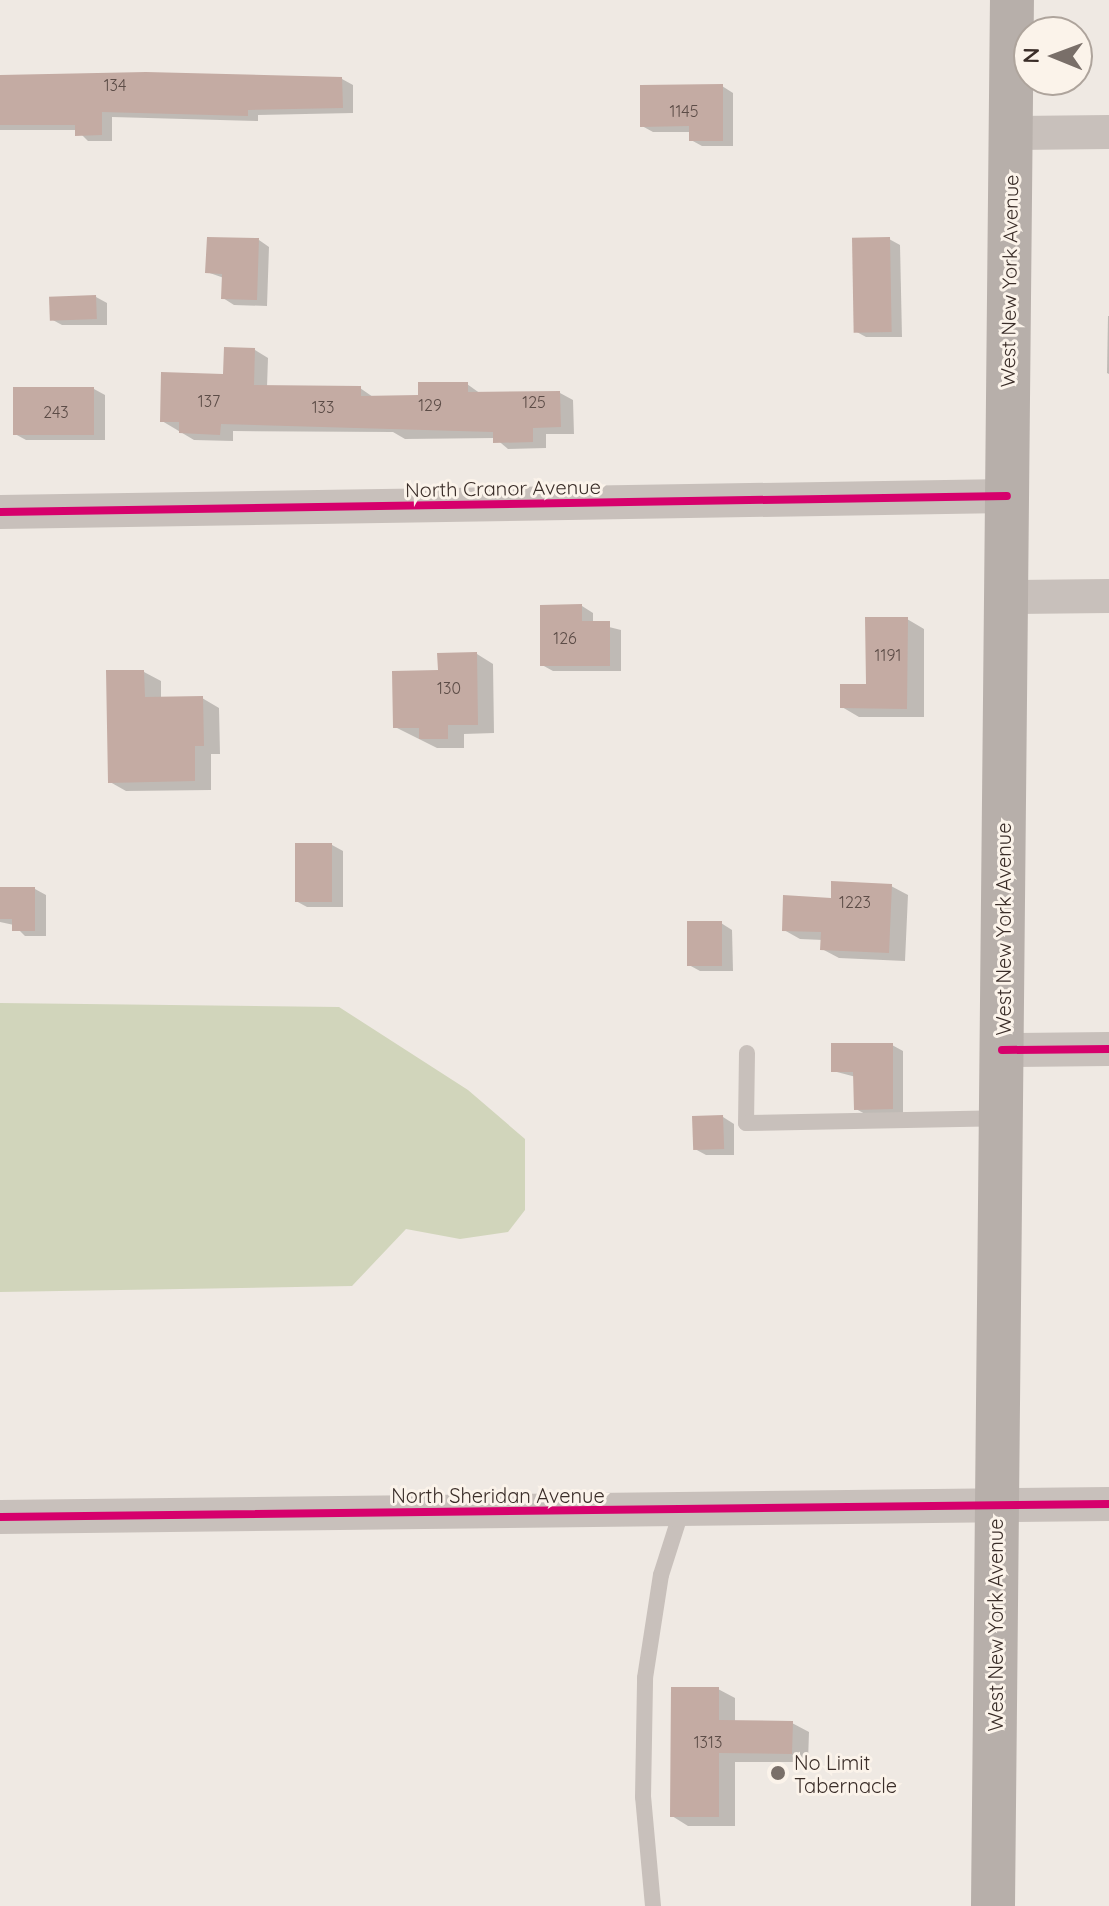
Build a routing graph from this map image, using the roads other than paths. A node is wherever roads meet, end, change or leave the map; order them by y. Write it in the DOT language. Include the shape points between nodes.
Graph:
graph roads {
  1 [pos="1012,0"];
  2 [pos="1109,132"];
  3 [pos="1010,133"];
  4 [pos="1007,496"];
  5 [pos="0,512"];
  6 [pos="1109,596"];
  7 [pos="1006,597"];
  8 [pos="1109,1049"];
  9 [pos="1002,1050"];
  10 [pos="747,1053"];
  11 [pos="1001,1118"];
  12 [pos="1109,1504"];
  13 [pos="996,1507"];
  14 [pos="682,1509"];
  15 [pos="0,1517"];
  16 [pos="653,1906"];
  17 [pos="993,1906"];
  1 -- 3 [label="main road, West New York Avenue"];
  2 -- 3 [label="street"];
  3 -- 4 [label="main road, West New York Avenue"];
  4 -- 5 [label="street, North Cranor Avenue"];
  4 -- 7 [label="main road, West New York Avenue"];
  6 -- 7 [label="street"];
  7 -- 9 [label="main road, West New York Avenue"];
  8 -- 9 [label="street"];
  9 -- 11 [label="main road, West New York Avenue"];
  10 -- 11 [label="lane" via="746,1123"];
  11 -- 13 [label="main road, West New York Avenue"];
  12 -- 13 [label="street, North Sheridan Avenue"];
  13 -- 14 [label="street, North Sheridan Avenue"];
  13 -- 17 [label="main road, West New York Avenue"];
  14 -- 15 [label="street, North Sheridan Avenue"];
  14 -- 16 [label="lane" via="661,1575 645,1678 643,1797"];
}
